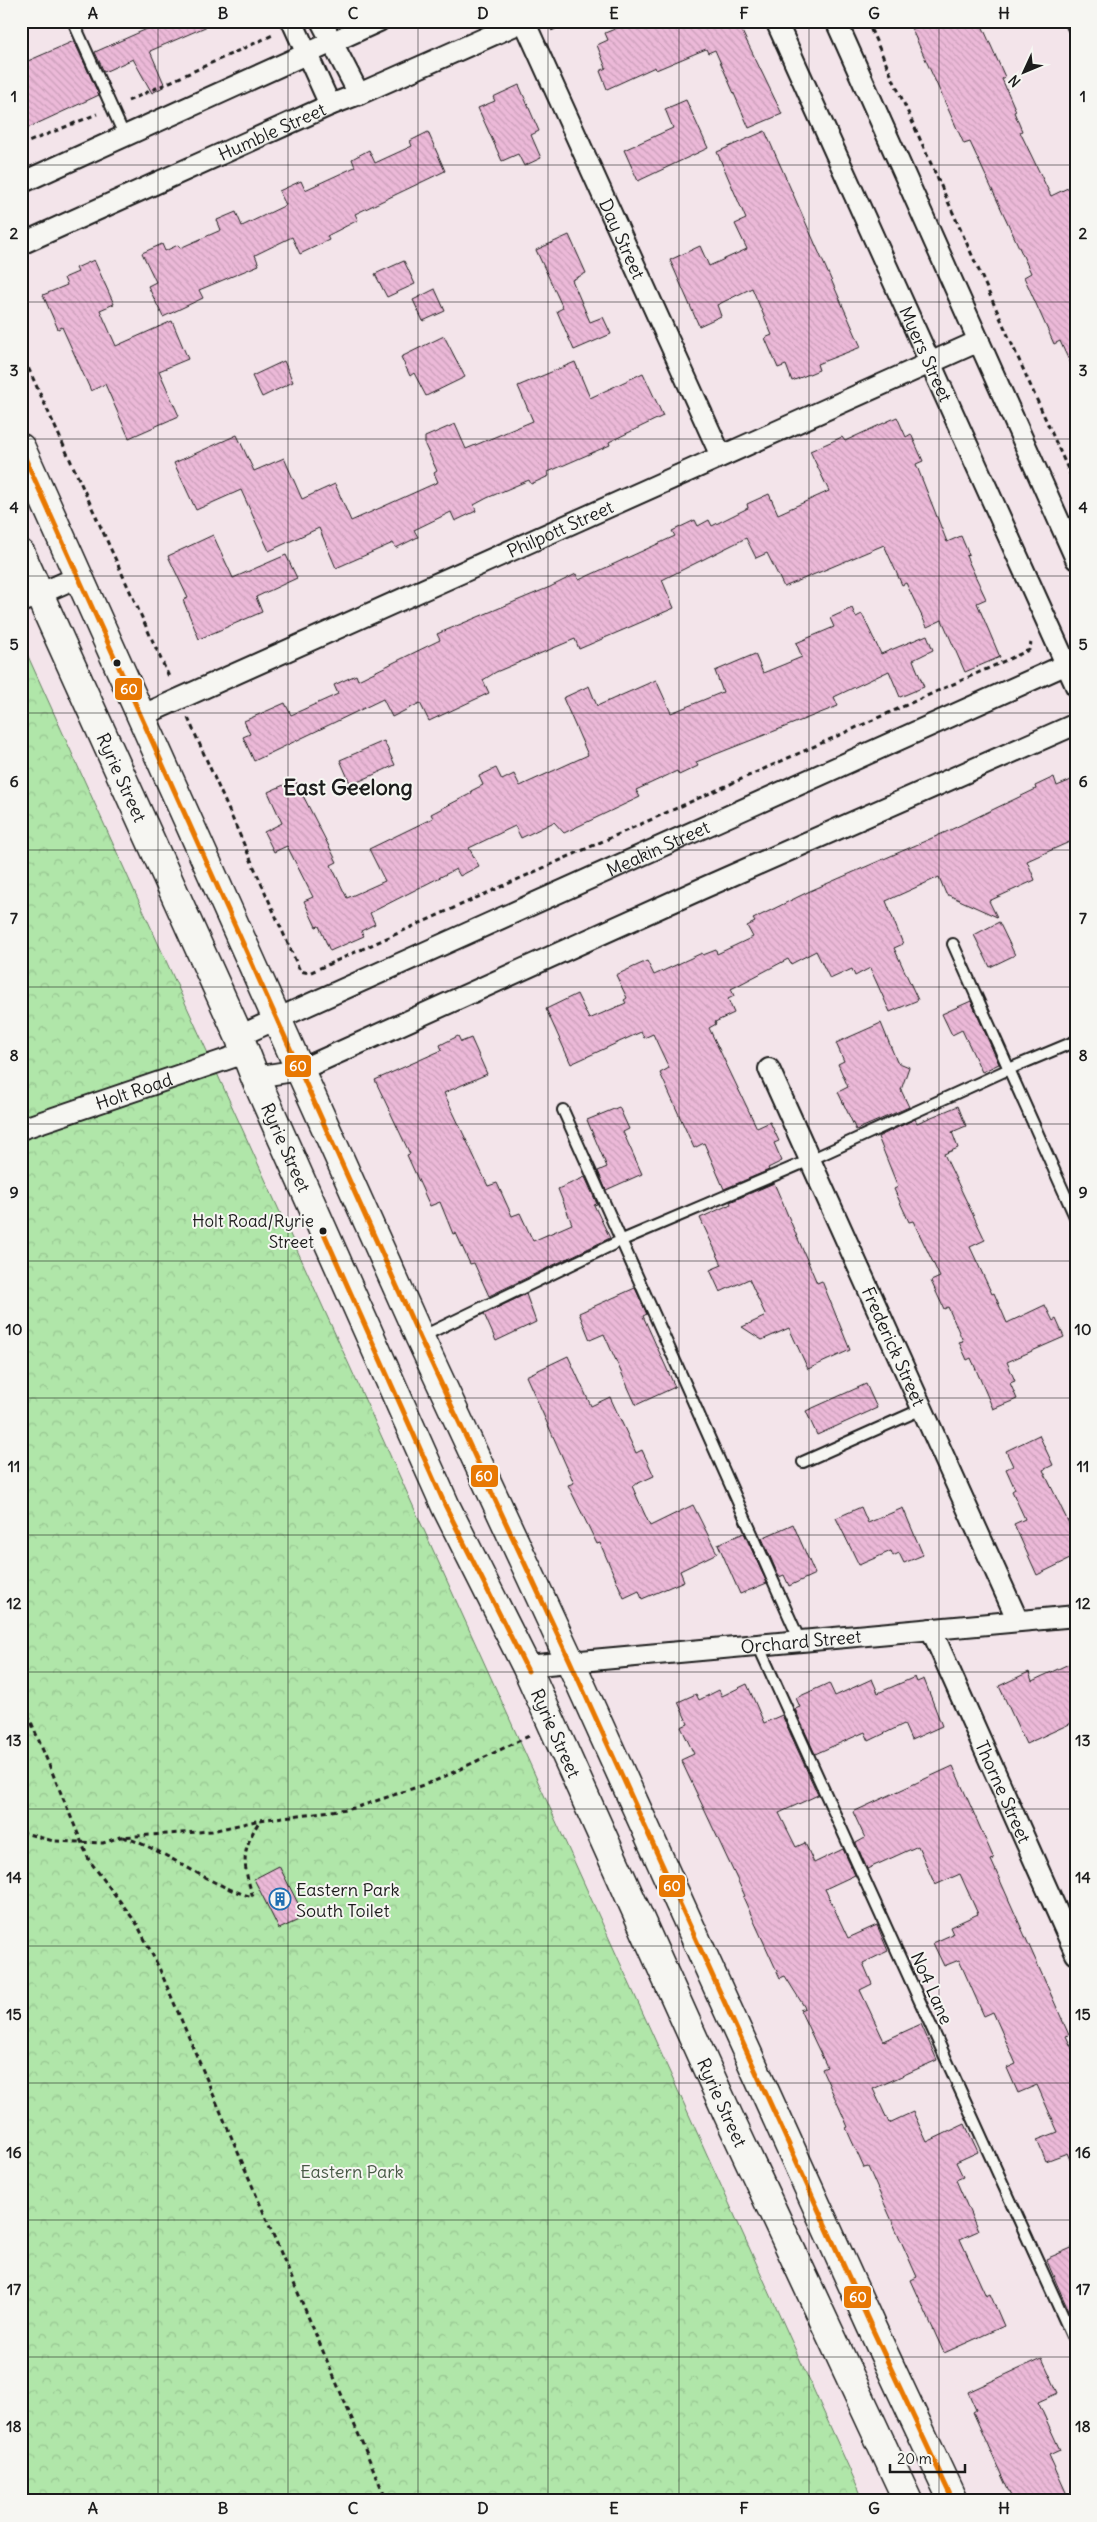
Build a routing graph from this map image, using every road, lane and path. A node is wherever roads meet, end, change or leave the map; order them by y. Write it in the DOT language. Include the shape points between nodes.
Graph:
graph roads {
  1 [pos="73,21"];
  2 [pos="321,21"];
  3 [pos="379,21"];
  4 [pos="524,21"];
  5 [pos="776,21"];
  6 [pos="836,21"];
  7 [pos="867,21"];
  8 [pos="1070,21"];
  9 [pos="284,24"];
  10 [pos="1076,33"];
  11 [pos="331,43"];
  12 [pos="307,55"];
  13 [pos="359,94"];
  14 [pos="330,105"];
  15 [pos="112,108"];
  16 [pos="125,137"];
  17 [pos="21,145"];
  18 [pos="21,183"];
  19 [pos="21,244"];
  20 [pos="979,341"];
  21 [pos="21,352"];
  22 [pos="930,363"];
  23 [pos="21,448"];
  24 [pos="721,456"];
  25 [pos="1076,486"];
  26 [pos="21,554"];
  27 [pos="1076,560"];
  28 [pos="80,576"];
  29 [pos="30,598"];
  30 [pos="1034,634"];
  31 [pos="1071,662"];
  32 [pos="1076,686"];
  33 [pos="180,699"];
  34 [pos="141,716"];
  35 [pos="1076,724"];
  36 [pos="953,944"];
  37 [pos="278,1017"];
  38 [pos="1076,1041"];
  39 [pos="246,1055"];
  40 [pos="769,1069"];
  41 [pos="1009,1069"];
  42 [pos="300,1070"];
  43 [pos="563,1110"];
  44 [pos="21,1129"];
  45 [pos="810,1160"];
  46 [pos="1076,1219"];
  47 [pos="620,1241"];
  48 [pos="420,1338"];
  49 [pos="922,1408"];
  50 [pos="803,1462"];
  51 [pos="1076,1616"];
  52 [pos="1018,1622"];
  53 [pos="931,1629"];
  54 [pos="800,1641"];
  55 [pos="758,1645"];
  56 [pos="570,1660"];
  57 [pos="526,1666"];
  58 [pos="21,1698"];
  59 [pos="553,1725"];
  60 [pos="260,1820"];
  61 [pos="21,1832"];
  62 [pos="120,1837"];
  63 [pos="82,1844"];
  64 [pos="1076,1954"];
  65 [pos="1076,2345"];
  66 [pos="387,2501"];
  67 [pos="908,2501"];
  68 [pos="952,2501"];
  1 -- 15 [label="lane"];
  2 -- 11 [label="street"];
  3 -- 11 [label="street"];
  4 -- 13 [label="street, Humble Street"];
  4 -- 24 [label="street, Day Street"];
  5 -- 22 [label="street, Myers Street"];
  6 -- 20 [label="street"];
  7 -- 25 [label="path"];
  8 -- 10 [label="lane"];
  9 -- 12 [label="street"];
  9 -- 15 [label="path" via="278,32"];
  11 -- 12 [label="street"];
  11 -- 13 [label="street"];
  12 -- 14 [label="street"];
  12 -- 16 [label="street"];
  13 -- 14 [label="street, Humble Street"];
  14 -- 19 [label="street, Humble Street"];
  15 -- 16 [label="lane"];
  15 -- 17 [label="path"];
  16 -- 18 [label="street"];
  20 -- 22 [label="street, Philpott Street"];
  20 -- 27 [label="street"];
  21 -- 33 [label="path"];
  22 -- 24 [label="street, Philpott Street"];
  22 -- 31 [label="street, Myers Street"];
  23 -- 28 [label="main road"];
  24 -- 33 [label="street, Philpott Street"];
  26 -- 29 [label="main road, Ryrie Street"];
  28 -- 29 [label="street"];
  28 -- 34 [label="main road"];
  29 -- 39 [label="main road, Ryrie Street"];
  30 -- 33 [label="path" via="1029,650 309,973 300,971"];
  31 -- 32 [label="street, Myers Street"];
  31 -- 37 [label="street, Meakin Street"];
  33 -- 34 [label="street, Philpott Street"];
  34 -- 37 [label="main road"];
  35 -- 42 [label="street"];
  36 -- 41 [label="lane"];
  37 -- 39 [label="street, Meakin Street"];
  37 -- 42 [label="main road"];
  38 -- 41 [label="lane"];
  39 -- 42 [label="street"];
  39 -- 44 [label="street, Holt Road"];
  39 -- 57 [label="main road, Ryrie Street" via="446,1507"];
  40 -- 45 [label="street, Frederick Street"];
  41 -- 45 [label="lane"];
  41 -- 46 [label="lane"];
  42 -- 48 [label="main road"];
  43 -- 47 [label="lane"];
  45 -- 47 [label="lane"];
  45 -- 49 [label="street, Frederick Street"];
  47 -- 48 [label="lane"];
  47 -- 54 [label="lane"];
  48 -- 56 [label="main road"];
  49 -- 50 [label="lane"];
  49 -- 52 [label="street, Frederick Street"];
  51 -- 52 [label="street, Orchard Street"];
  52 -- 53 [label="street, Orchard Street"];
  53 -- 54 [label="street, Orchard Street"];
  53 -- 64 [label="street, Thorne Street"];
  54 -- 55 [label="street, Orchard Street"];
  55 -- 56 [label="street, Orchard Street"];
  55 -- 65 [label="lane, No4 Lane"];
  56 -- 57 [label="street, Orchard Street"];
  56 -- 68 [label="main road"];
  57 -- 59 [label="main road, Ryrie Street"];
  58 -- 63 [label="path"];
  59 -- 60 [label="path" via="435,1781 394,1796 355,1808"];
  59 -- 67 [label="main road, Ryrie Street" via="732,2124"];
  60 -- 62 [label="path" via="212,1831"];
  60 -- 62 [label="path" via="246,1842 244,1856 244,1869 253,1897 232,1892 142,1843"];
  61 -- 63 [label="path" via="53,1841"];
  62 -- 63 [label="path" via="103,1843"];
  63 -- 66 [label="path" via="89,1860 137,1924 160,1970"];
}
